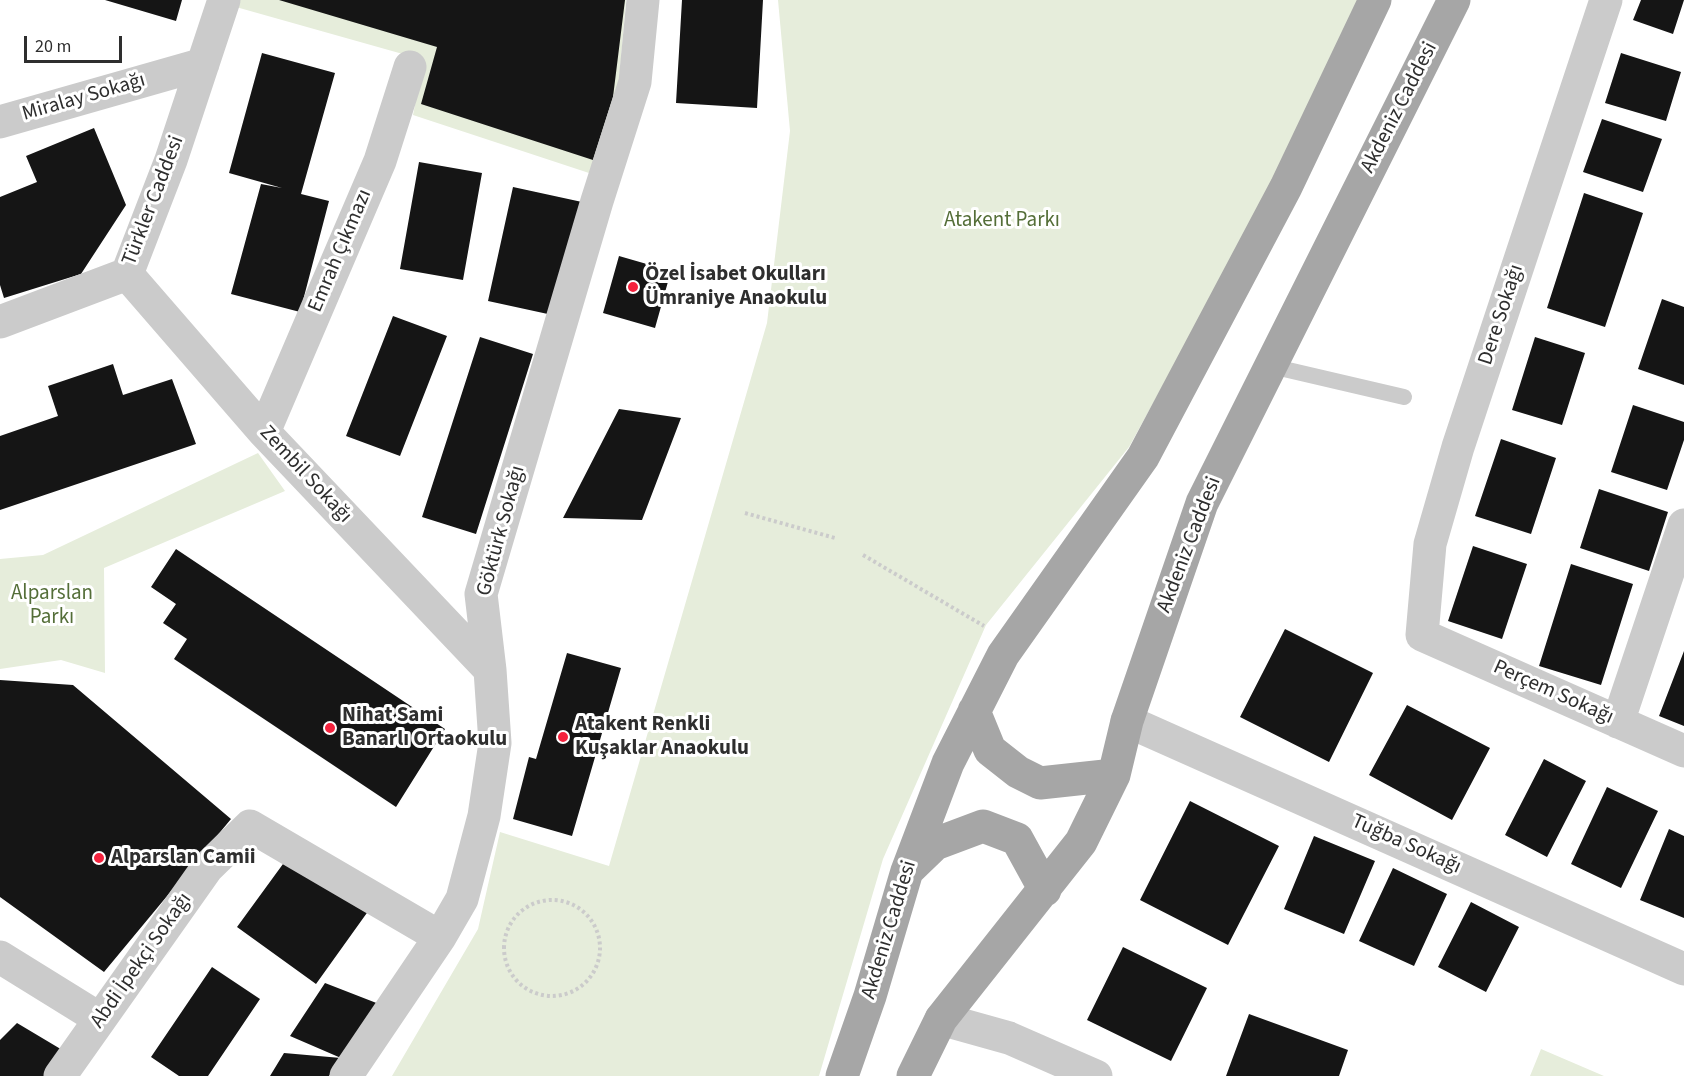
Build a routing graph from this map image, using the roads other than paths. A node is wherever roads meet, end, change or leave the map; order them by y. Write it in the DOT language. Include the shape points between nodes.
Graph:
graph roads {
  1 [pos="224,0"];
  2 [pos="643,0"];
  3 [pos="1375,0"];
  4 [pos="1454,0"];
  5 [pos="1606,0"];
  6 [pos="203,64"];
  7 [pos="410,67"];
  8 [pos="0,122"];
  9 [pos="127,274"];
  10 [pos="0,322"];
  11 [pos="1271,366"];
  12 [pos="1404,398"];
  13 [pos="264,432"];
  14 [pos="1684,525"];
  15 [pos="1422,635"];
  16 [pos="490,670"];
  17 [pos="974,711"];
  18 [pos="1127,722"];
  19 [pos="1618,722"];
  20 [pos="1684,751"];
  21 [pos="1114,776"];
  22 [pos="907,871"];
  23 [pos="1045,890"];
  24 [pos="440,937"];
  25 [pos="0,957"];
  26 [pos="1684,969"];
  27 [pos="100,1019"];
  28 [pos="941,1019"];
  29 [pos="60,1076"];
  30 [pos="346,1076"];
  31 [pos="842,1076"];
  32 [pos="913,1076"];
  33 [pos="1096,1076"];
  1 -- 6 [label="street, Türkler Caddesi"];
  2 -- 16 [label="street, Göktürk Sokağı" via="635,82 481,594"];
  3 -- 17 [label="main road, Akdeniz Caddesi" via="1286,188 1143,457 1012,642"];
  4 -- 11 [label="main road, Akdeniz Caddesi"];
  5 -- 15 [label="street, Dere Sokağı" via="1462,435 1430,544"];
  6 -- 8 [label="street, Miralay Sokağı"];
  6 -- 9 [label="street, Türkler Caddesi"];
  7 -- 13 [label="street, Emrah Çıkmazı" via="380,161"];
  9 -- 10 [label="street, Türkler Caddesi"];
  9 -- 13 [label="street, Zembil Sokağı"];
  11 -- 12 [label="lane"];
  11 -- 18 [label="main road, Akdeniz Caddesi" via="1202,503"];
  13 -- 16 [label="street, Zembil Sokağı"];
  14 -- 19 [label="street"];
  15 -- 19 [label="street, Perçem Sokağı"];
  16 -- 24 [label="street, Göktürk Sokağı" via="495,743 484,816 462,899"];
  17 -- 21 [label="main road" via="990,750 1040,783"];
  17 -- 22 [label="main road, Akdeniz Caddesi" via="948,763"];
  18 -- 21 [label="main road, Akdeniz Caddesi"];
  18 -- 26 [label="street, Tuğba Sokağı"];
  19 -- 20 [label="street, Perçem Sokağı"];
  21 -- 23 [label="main road, Akdeniz Caddesi" via="1081,842"];
  22 -- 23 [label="main road" via="935,844 983,826 1017,839"];
  22 -- 31 [label="main road, Akdeniz Caddesi"];
  23 -- 28 [label="main road, Akdeniz Caddesi"];
  24 -- 27 [label="street, Abdi İpekçi Sokağı" via="250,826 207,868"];
  24 -- 30 [label="street, Göktürk Sokağı"];
  25 -- 27 [label="street"];
  27 -- 29 [label="street, Abdi İpekçi Sokağı"];
  28 -- 32 [label="main road, Akdeniz Caddesi"];
  28 -- 33 [label="street" via="1009,1038"];
}
